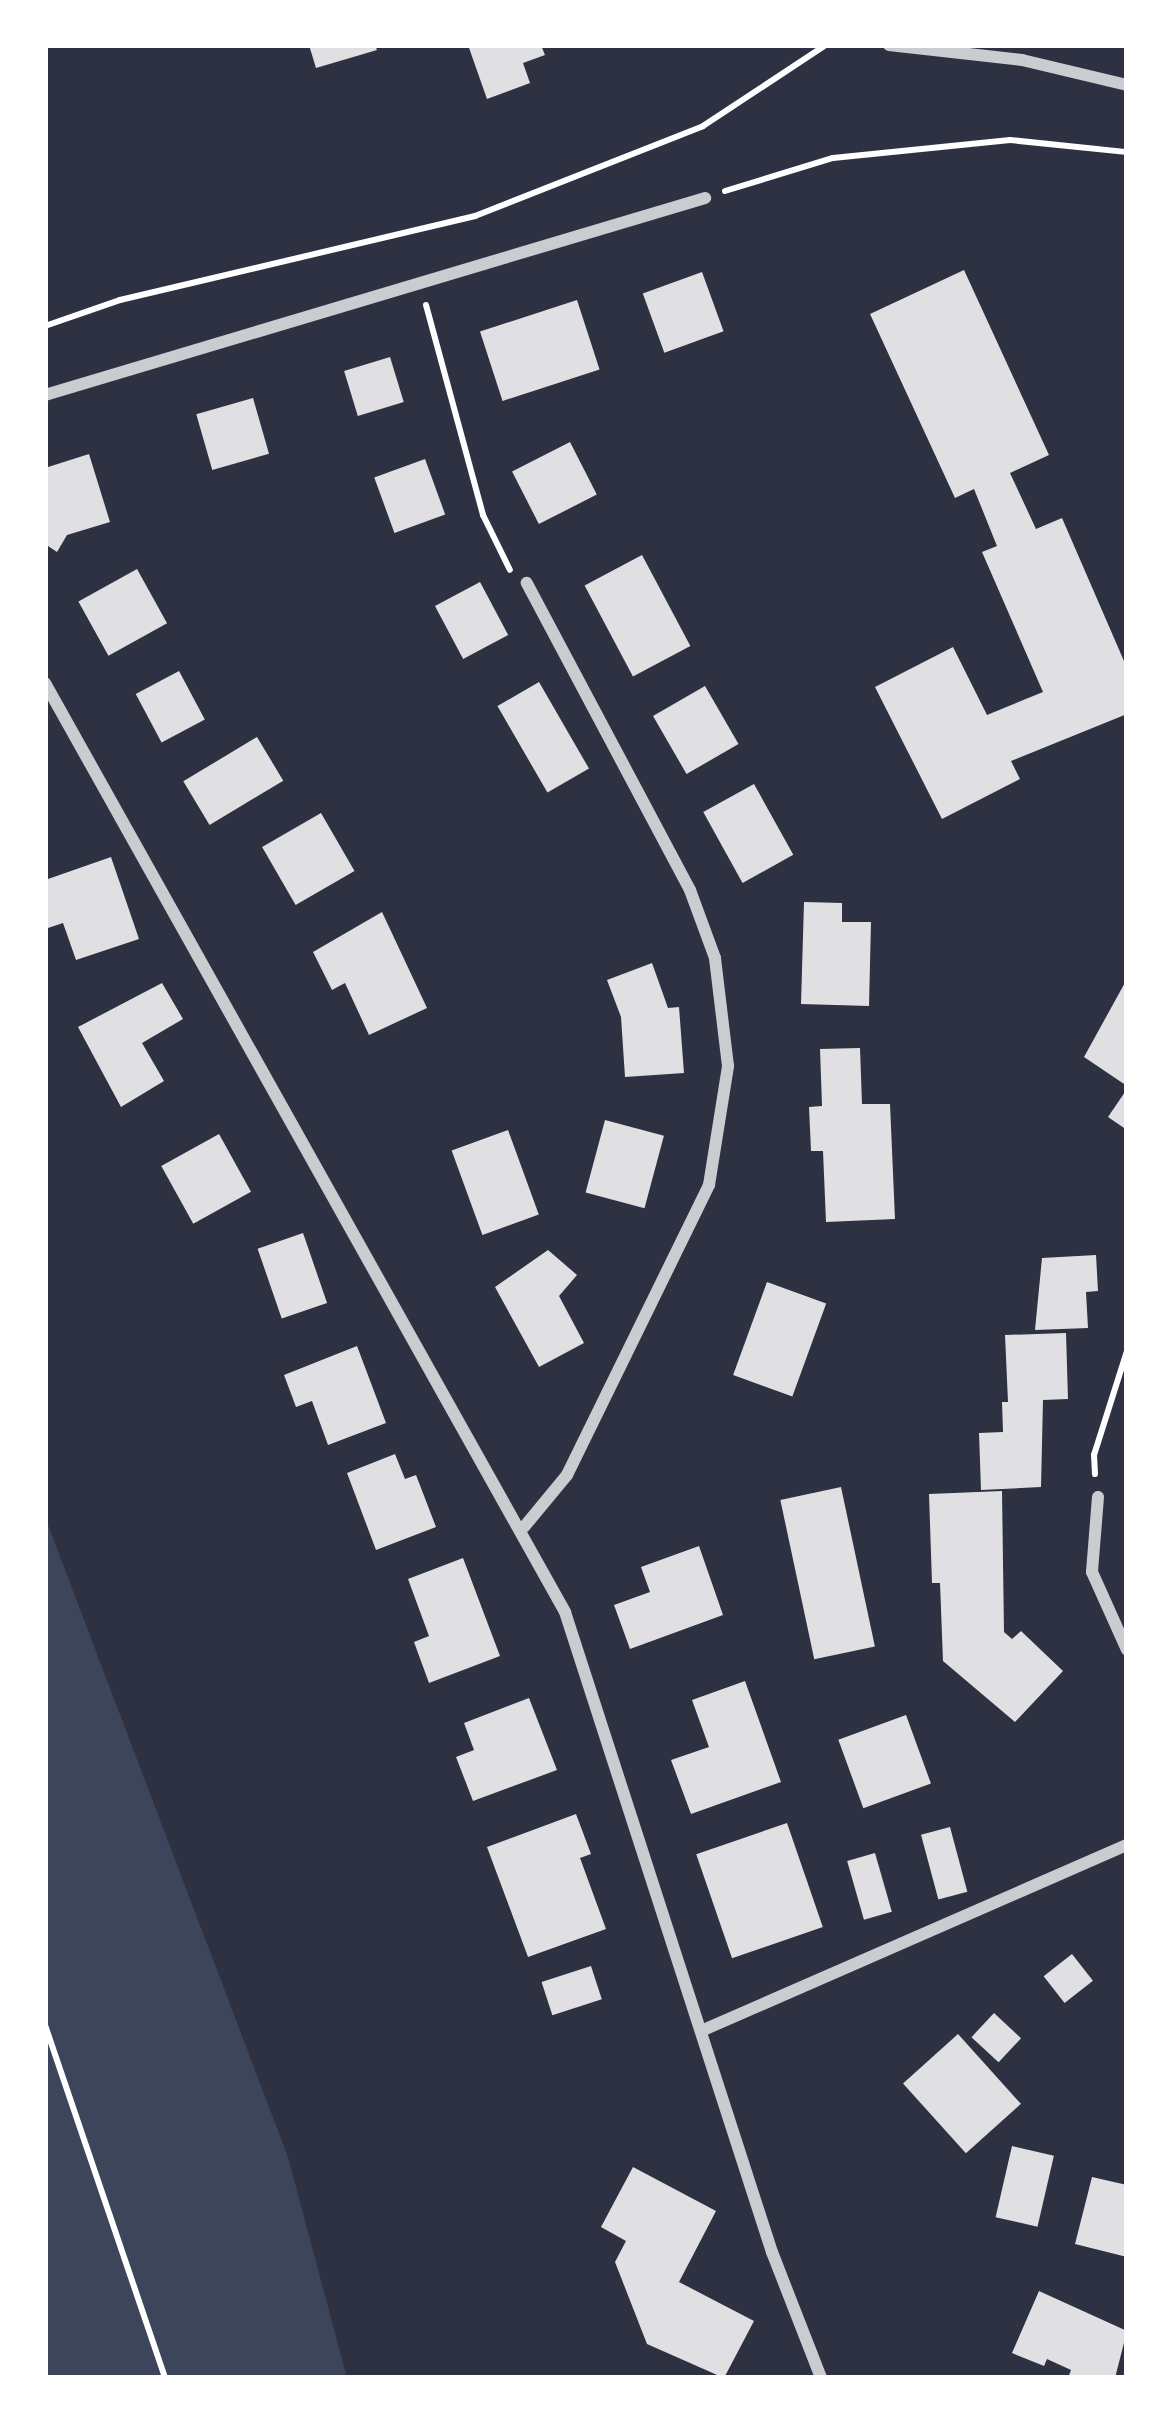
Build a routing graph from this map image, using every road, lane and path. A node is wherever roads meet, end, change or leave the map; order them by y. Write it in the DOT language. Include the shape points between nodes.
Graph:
graph roads {
  1 [pos="826,45"];
  2 [pos="889,45"];
  3 [pos="1127,85"];
  4 [pos="1127,152"];
  5 [pos="705,198"];
  6 [pos="425,283"];
  7 [pos="45,326"];
  8 [pos="45,394"];
  9 [pos="527,583"];
  10 [pos="45,683"];
  11 [pos="1127,1351"];
  12 [pos="1098,1498"];
  13 [pos="524,1527"];
  14 [pos="1127,1649"];
  15 [pos="1127,1845"];
  16 [pos="45,2025"];
  17 [pos="701,2031"];
  18 [pos="165,2378"];
  19 [pos="820,2378"];
  1 -- 7 [label="path" via="703,126 475,217 120,300"];
  2 -- 3 [label="street" via="1022,60"];
  4 -- 5 [label="path" via="1010,140 833,158"];
  5 -- 6 [label="street"];
  6 -- 8 [label="street"];
  6 -- 9 [label="path" via="428,328 483,515 500,562"];
  9 -- 13 [label="street" via="690,890 716,958 728,1066 709,1185 567,1475"];
  10 -- 13 [label="street"];
  11 -- 12 [label="path" via="1094,1455"];
  12 -- 14 [label="street" via="1092,1572"];
  13 -- 17 [label="street" via="565,1612"];
  15 -- 17 [label="street"];
  16 -- 18 [label="path"];
  17 -- 19 [label="street"];
}
